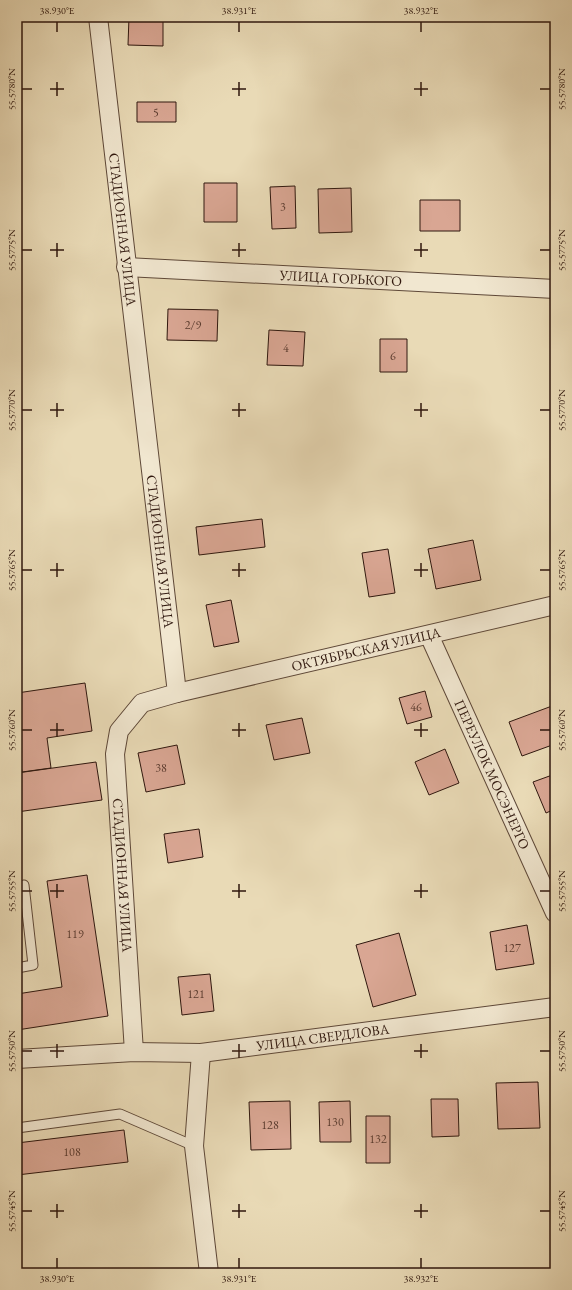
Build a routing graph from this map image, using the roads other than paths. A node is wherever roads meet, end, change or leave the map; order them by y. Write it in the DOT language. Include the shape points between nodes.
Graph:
graph roads {
  1 [pos="98,17"];
  2 [pos="126,267"];
  3 [pos="555,289"];
  4 [pos="555,605"];
  5 [pos="429,635"];
  6 [pos="177,693"];
  7 [pos="24,885"];
  8 [pos="555,913"];
  9 [pos="17,968"];
  10 [pos="555,1007"];
  11 [pos="134,1052"];
  12 [pos="202,1053"];
  13 [pos="17,1060"];
  14 [pos="17,1128"];
  15 [pos="194,1146"];
  16 [pos="209,1273"];
  1 -- 2 [label="street, СТАДИОННАЯ УЛИЦА"];
  2 -- 3 [label="street, УЛИЦА ГОРЬКОГО"];
  2 -- 6 [label="street, СТАДИОННАЯ УЛИЦА"];
  4 -- 5 [label="street, ОКТЯБРЬСКАЯ УЛИЦА"];
  5 -- 6 [label="street, ОКТЯБРЬСКАЯ УЛИЦА"];
  5 -- 8 [label="street, ПЕРЕУЛОК МОСЭНЕРГО"];
  6 -- 11 [label="street, СТАДИОННАЯ УЛИЦА" via="142,703 119,731 115,754"];
  7 -- 9 [label="lane" via="33,964"];
  10 -- 12 [label="street, УЛИЦА СВЕРДЛОВА"];
  11 -- 12 [label="street, УЛИЦА СВЕРДЛОВА"];
  11 -- 13 [label="street, УЛИЦА СВЕРДЛОВА"];
  12 -- 15 [label="street"];
  14 -- 15 [label="lane" via="120,1114"];
  15 -- 16 [label="street"];
}
